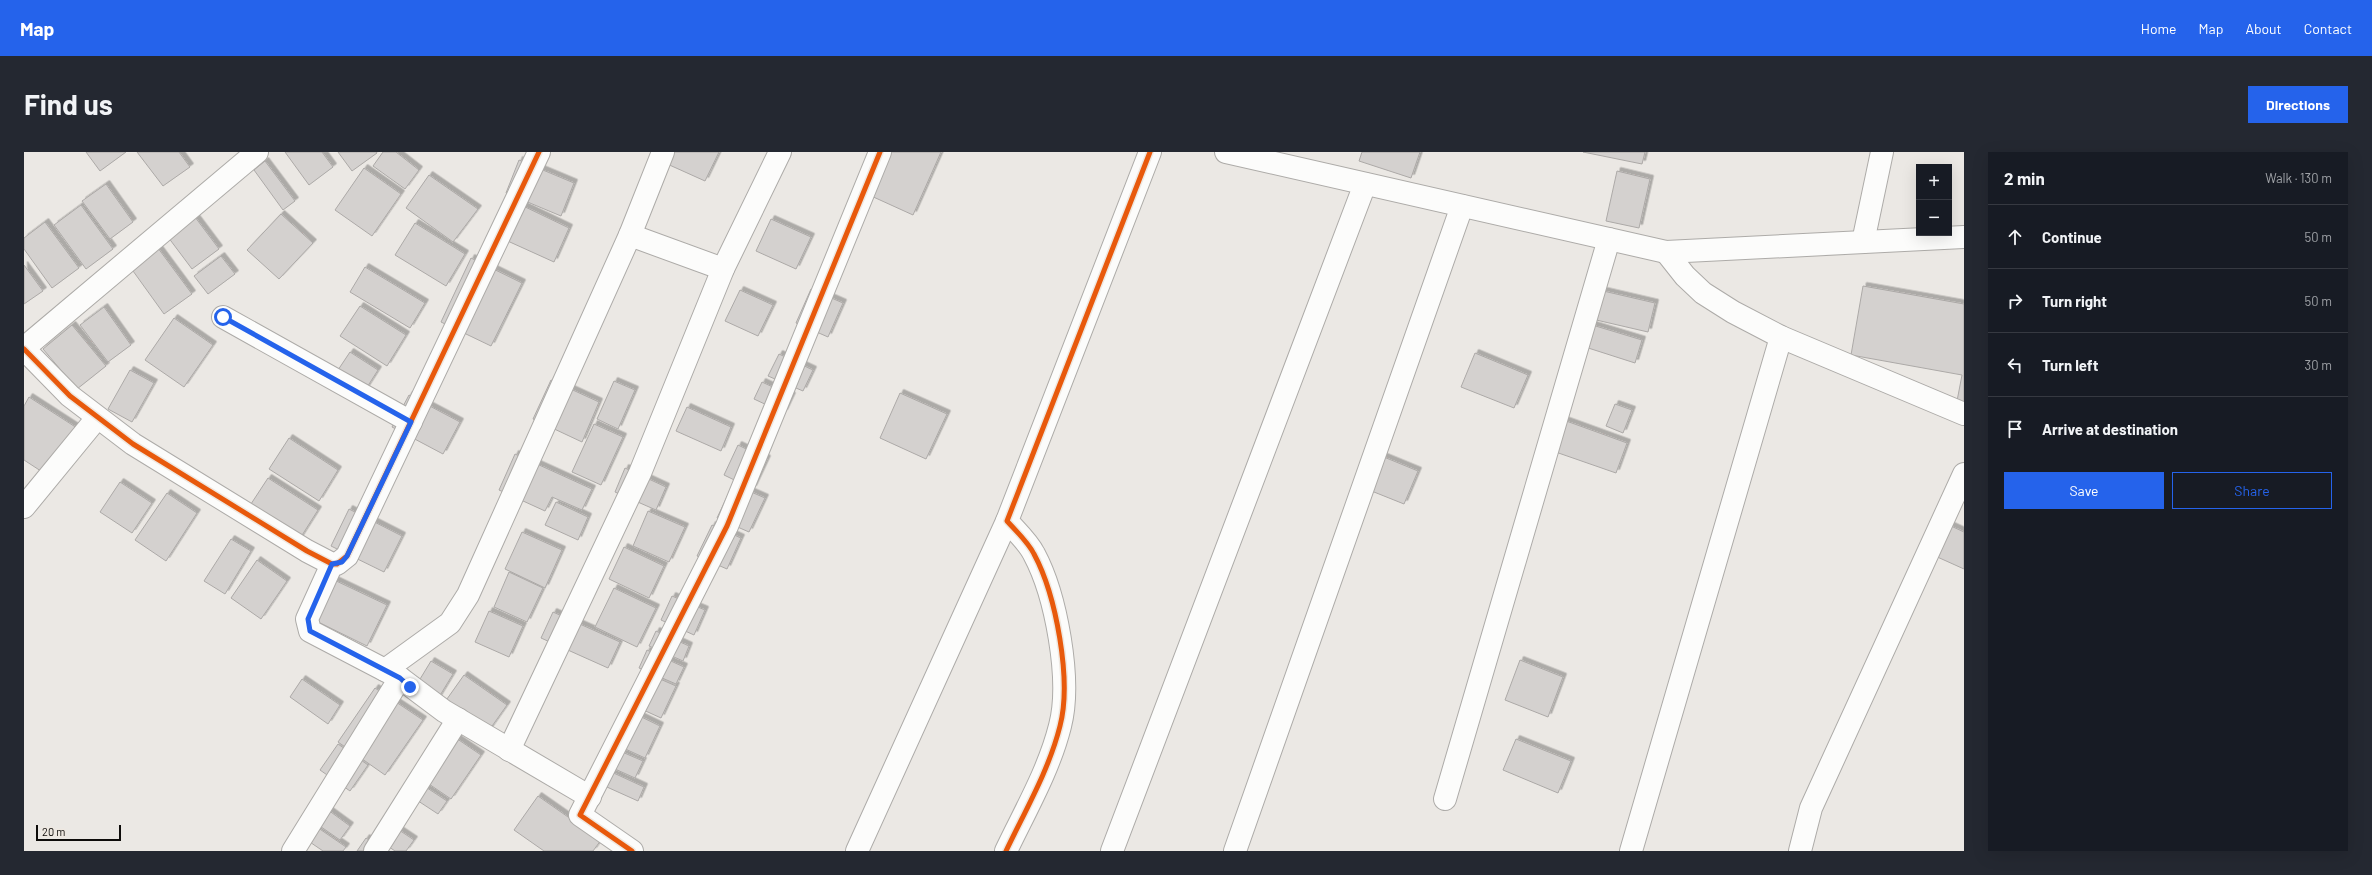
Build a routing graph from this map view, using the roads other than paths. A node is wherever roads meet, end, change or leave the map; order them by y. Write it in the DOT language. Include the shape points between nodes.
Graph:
graph roads {
  1 [pos="257,152"];
  2 [pos="539,152"];
  3 [pos="663,152"];
  4 [pos="780,152"];
  5 [pos="880,152"];
  6 [pos="1150,152"];
  7 [pos="1226,152"];
  8 [pos="1882,152"];
  9 [pos="1365,184"];
  10 [pos="1462,206"];
  11 [pos="630,235"];
  12 [pos="1964,237"];
  13 [pos="1609,239"];
  14 [pos="1863,242"];
  15 [pos="1666,252"];
  16 [pos="723,269"];
  17 [pos="223,317"];
  18 [pos="1781,337"];
  19 [pos="24,348"];
  20 [pos="1964,414"];
  21 [pos="97,418"];
  22 [pos="411,422"];
  23 [pos="1964,474"];
  24 [pos="24,507"];
  25 [pos="1007,521"];
  26 [pos="332,564"];
  27 [pos="393,674"];
  28 [pos="458,719"];
  29 [pos="509,750"];
  30 [pos="590,797"];
  31 [pos="1445,799"];
  32 [pos="293,851"];
  33 [pos="375,851"];
  34 [pos="632,851"];
  35 [pos="857,851"];
  36 [pos="1006,851"];
  37 [pos="1112,851"];
  38 [pos="1235,851"];
  39 [pos="1631,851"];
  40 [pos="1800,851"];
  1 -- 19 [label="street"];
  2 -- 22 [label="street"];
  3 -- 11 [label="street"];
  4 -- 16 [label="street"];
  5 -- 30 [label="street" via="727,526"];
  6 -- 25 [label="street"];
  7 -- 9 [label="street"];
  8 -- 14 [label="street"];
  9 -- 10 [label="street"];
  9 -- 37 [label="street"];
  10 -- 13 [label="street"];
  10 -- 38 [label="street"];
  11 -- 16 [label="street"];
  11 -- 27 [label="street" via="468,595 450,623"];
  12 -- 14 [label="street"];
  13 -- 15 [label="street"];
  13 -- 31 [label="street"];
  14 -- 15 [label="street"];
  15 -- 18 [label="street" via="1703,293"];
  16 -- 29 [label="street" via="640,473"];
  17 -- 22 [label="street"];
  18 -- 20 [label="street"];
  18 -- 39 [label="street"];
  19 -- 21 [label="street" via="70,396"];
  21 -- 24 [label="street"];
  21 -- 26 [label="street" via="133,444"];
  22 -- 26 [label="street" via="347,556 342,562"];
  23 -- 40 [label="street" via="1812,808"];
  25 -- 35 [label="street"];
  25 -- 36 [label="street" via="1034,553 1043,578 1058,627 1065,685 1060,725 1045,769"];
  26 -- 27 [label="street" via="308,619 310,631"];
  27 -- 28 [label="street" via="424,698"];
  27 -- 32 [label="street"];
  28 -- 29 [label="street"];
  28 -- 33 [label="street"];
  29 -- 30 [label="street"];
  30 -- 34 [label="street" via="580,815"];
}
